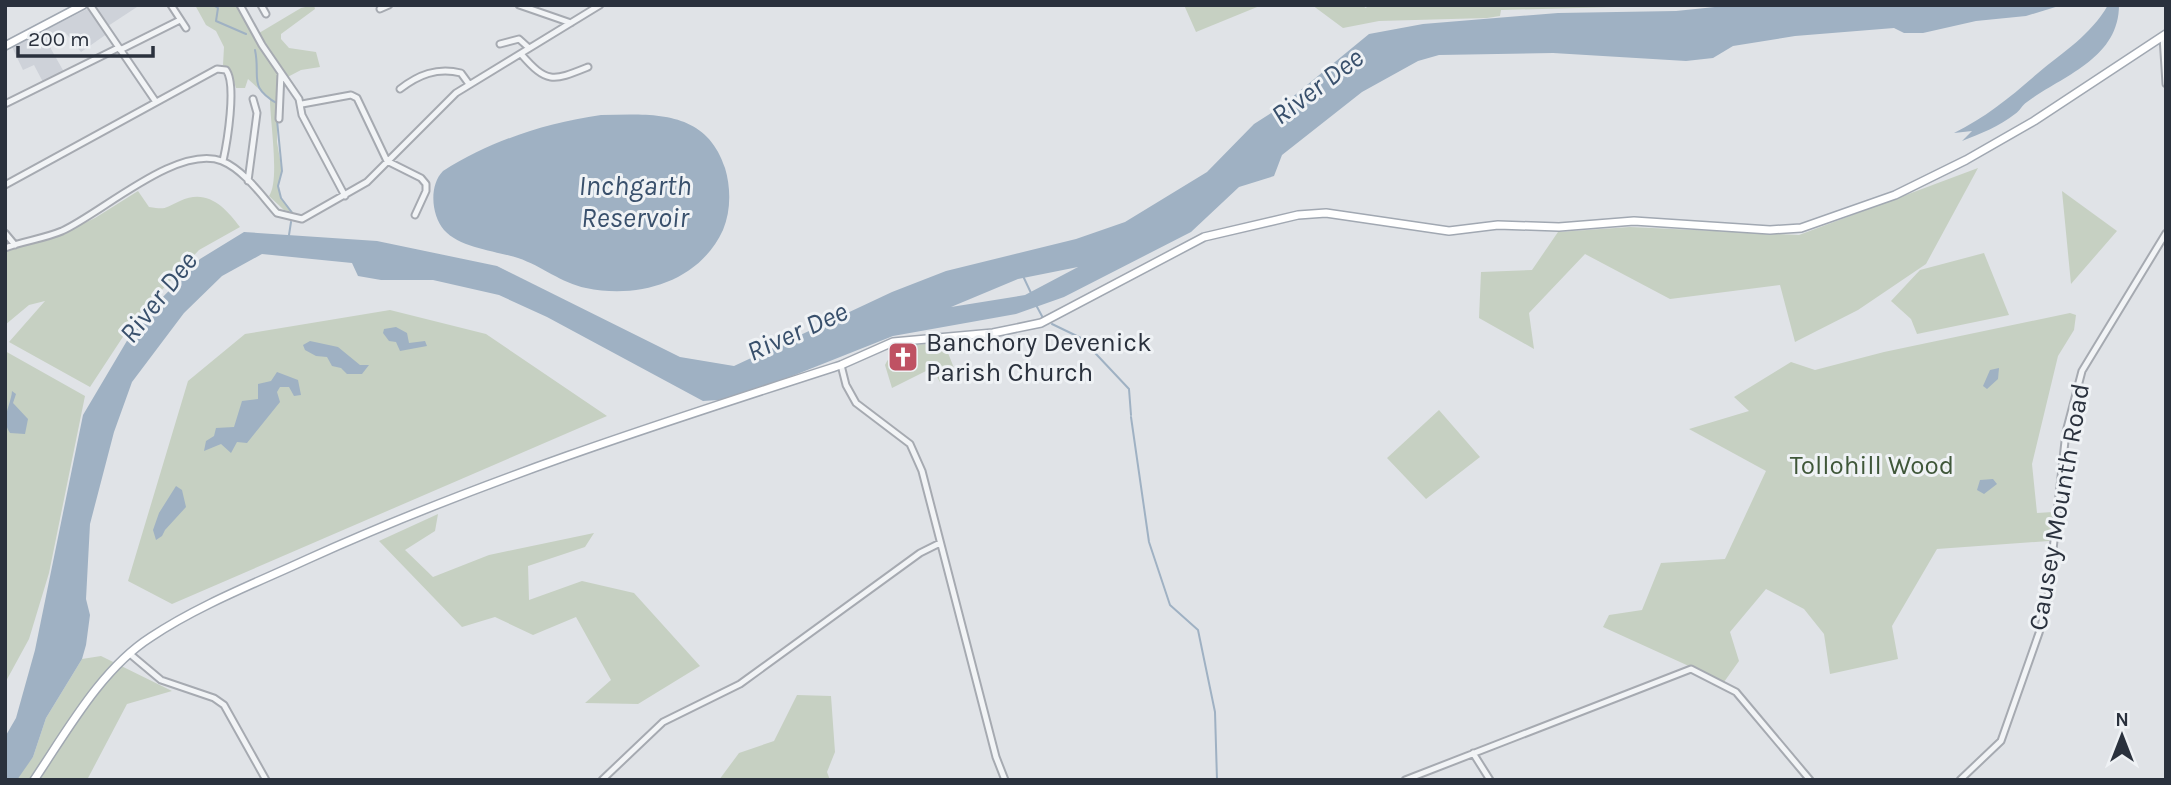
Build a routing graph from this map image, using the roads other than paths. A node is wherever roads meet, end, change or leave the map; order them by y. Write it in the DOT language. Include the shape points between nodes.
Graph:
graph roads {
  1 [pos="90,5"];
  2 [pos="171,5"];
  3 [pos="240,5"];
  4 [pos="261,5"];
  5 [pos="389,5"];
  6 [pos="519,5"];
  7 [pos="600,5"];
  8 [pos="80,6"];
  9 [pos="380,9"];
  10 [pos="265,14"];
  11 [pos="180,20"];
  12 [pos="570,23"];
  13 [pos="186,28"];
  14 [pos="2164,35"];
  15 [pos="507,41"];
  16 [pos="500,44"];
  17 [pos="5,46"];
  18 [pos="529,48"];
  19 [pos="119,49"];
  20 [pos="509,50"];
  21 [pos="521,54"];
  22 [pos="588,67"];
  23 [pos="281,73"];
  24 [pos="470,84"];
  25 [pos="2166,84"];
  26 [pos="400,89"];
  27 [pos="253,99"];
  28 [pos="155,101"];
  29 [pos="5,104"];
  30 [pos="302,104"];
  31 [pos="279,120"];
  32 [pos="223,161"];
  33 [pos="388,162"];
  34 [pos="248,181"];
  35 [pos="5,184"];
  36 [pos="345,196"];
  37 [pos="415,215"];
  38 [pos="5,233"];
  39 [pos="2166,233"];
  40 [pos="15,245"];
  41 [pos="5,248"];
  42 [pos="841,365"];
  43 [pos="940,543"];
  44 [pos="130,654"];
  45 [pos="1473,753"];
  46 [pos="34,780"];
  47 [pos="266,780"];
  48 [pos="602,780"];
  49 [pos="1005,780"];
  50 [pos="1405,780"];
  51 [pos="1490,780"];
  52 [pos="1810,780"];
  53 [pos="1960,780"];
  1 -- 19 [label="street"];
  2 -- 11 [label="street"];
  3 -- 23 [label="street"];
  4 -- 10 [label="street"];
  5 -- 9 [label="street"];
  6 -- 12 [label="street"];
  7 -- 12 [label="street"];
  8 -- 17 [label="main road"];
  11 -- 13 [label="street"];
  11 -- 19 [label="street"];
  12 -- 18 [label="street"];
  14 -- 25 [label="street"];
  14 -- 42 [label="main road" via="1966,160 1895,195 1801,228 1634,221 1449,231 1343,215 1298,215 1204,237 1041,323 993,333 893,342"];
  15 -- 16 [label="street"];
  15 -- 18 [label="street" via="521,40"];
  15 -- 20 [label="street"];
  18 -- 21 [label="street"];
  19 -- 28 [label="street"];
  19 -- 29 [label="street"];
  21 -- 22 [label="street" via="534,70 551,78"];
  21 -- 24 [label="street"];
  23 -- 30 [label="street"];
  23 -- 31 [label="street"];
  24 -- 26 [label="street" via="461,73 446,71 425,74"];
  24 -- 33 [label="street" via="444,103"];
  27 -- 34 [label="street" via="257,113"];
  28 -- 32 [label="street" via="216,69 226,71 232,81"];
  28 -- 35 [label="street"];
  30 -- 33 [label="street" via="355,97"];
  30 -- 36 [label="street" via="302,115"];
  32 -- 34 [label="street"];
  32 -- 40 [label="street" via="181,163 91,217"];
  33 -- 36 [label="street"];
  33 -- 37 [label="street" via="426,184"];
  34 -- 36 [label="street" via="276,213 302,219"];
  38 -- 40 [label="street"];
  39 -- 53 [label="street, Causey Mounth Road" via="2082,371 2066,432 2048,604 2001,741"];
  40 -- 41 [label="street"];
  42 -- 43 [label="street" via="856,403 911,443"];
  42 -- 44 [label="main road" via="376,528 199,611"];
  43 -- 48 [label="street" via="740,684 663,722"];
  43 -- 49 [label="street"];
  44 -- 46 [label="main road" via="103,683"];
  44 -- 47 [label="street" via="161,680 224,705"];
  45 -- 50 [label="street"];
  45 -- 51 [label="street"];
  45 -- 52 [label="street" via="1691,669 1736,692"];
}
